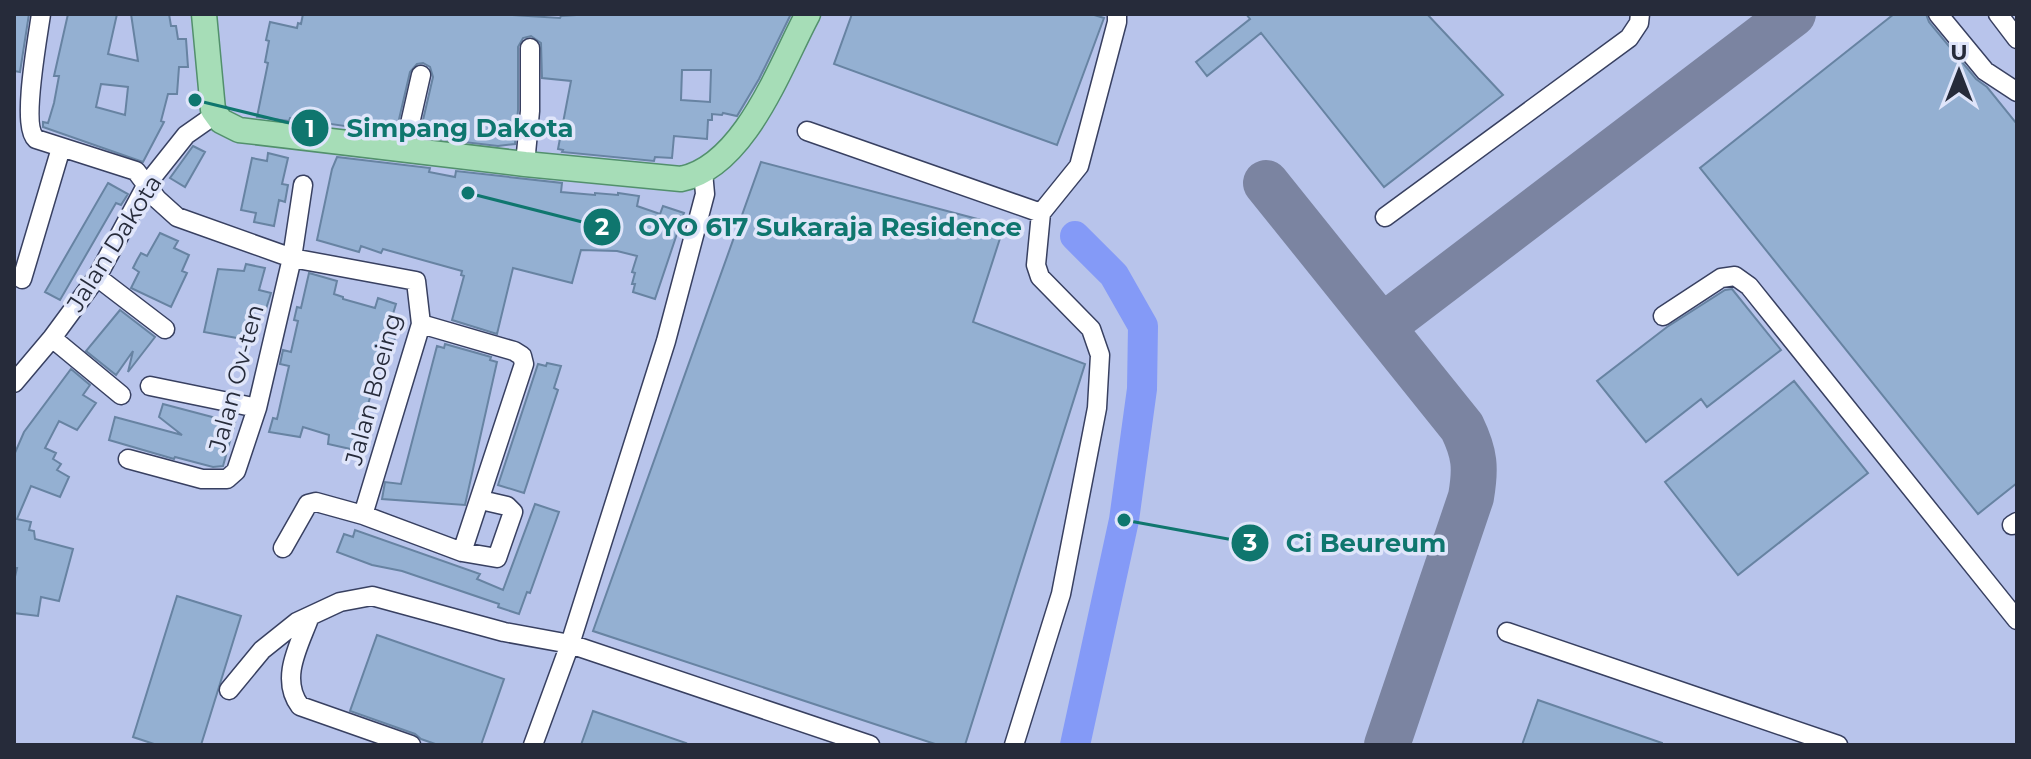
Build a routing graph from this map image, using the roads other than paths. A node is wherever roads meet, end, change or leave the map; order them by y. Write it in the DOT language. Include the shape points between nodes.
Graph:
graph roads {
  1 [pos="41,14"];
  2 [pos="204,14"];
  3 [pos="808,14"];
  4 [pos="1117,14"];
  5 [pos="1640,14"];
  6 [pos="1938,14"];
  7 [pos="1998,14"];
  8 [pos="2017,39"];
  9 [pos="530,48"];
  10 [pos="23,75"];
  11 [pos="421,75"];
  12 [pos="2016,94"];
  13 [pos="216,114"];
  14 [pos="807,131"];
  15 [pos="61,148"];
  16 [pos="404,150"];
  17 [pos="525,164"];
  18 [pos="703,172"];
  19 [pos="147,184"];
  20 [pos="303,185"];
  21 [pos="1041,213"];
  22 [pos="1385,217"];
  23 [pos="292,258"];
  24 [pos="97,277"];
  25 [pos="22,279"];
  26 [pos="1663,316"];
  27 [pos="421,324"];
  28 [pos="165,329"];
  29 [pos="52,338"];
  30 [pos="14,383"];
  31 [pos="150,386"];
  32 [pos="121,395"];
  33 [pos="257,408"];
  34 [pos="128,459"];
  35 [pos="481,500"];
  36 [pos="363,515"];
  37 [pos="283,548"];
  38 [pos="462,552"];
  39 [pos="310,616"];
  40 [pos="2017,620"];
  41 [pos="1507,632"];
  42 [pos="570,644"];
  43 [pos="229,690"];
  44 [pos="411,745"];
  45 [pos="533,745"];
  46 [pos="870,745"];
  47 [pos="1014,745"];
  48 [pos="1838,745"];
  1 -- 10 [label="street"];
  2 -- 13 [label="main road"];
  3 -- 18 [label="main road" via="749,126"];
  4 -- 21 [label="street" via="1079,166"];
  5 -- 22 [label="street" via="1629,38"];
  6 -- 12 [label="street" via="1985,71"];
  7 -- 8 [label="street"];
  9 -- 17 [label="street"];
  10 -- 15 [label="street, Jalan Boeing" via="31,134"];
  11 -- 16 [label="street"];
  13 -- 16 [label="main road" via="239,130"];
  13 -- 19 [label="street, Jalan Dakota" via="186,135"];
  14 -- 21 [label="street"];
  15 -- 19 [label="street, Jalan Boeing" via="132,169"];
  15 -- 25 [label="street"];
  16 -- 17 [label="main road"];
  17 -- 18 [label="main road" via="669,178"];
  18 -- 42 [label="street" via="705,194 666,341"];
  19 -- 23 [label="street, Jalan Boeing" via="177,217"];
  19 -- 24 [label="street, Jalan Dakota"];
  20 -- 23 [label="street, Jalan Ov-ten"];
  21 -- 47 [label="street" via="1036,265 1040,277 1091,329 1100,355 1097,408 1061,594"];
  23 -- 27 [label="street, Jalan Boeing" via="416,281"];
  23 -- 33 [label="street, Jalan Ov-ten"];
  24 -- 28 [label="street"];
  24 -- 29 [label="street, Jalan Dakota"];
  26 -- 40 [label="street" via="1721,278 1735,276 1749,286"];
  27 -- 35 [label="street" via="522,356 524,364"];
  27 -- 36 [label="street, Jalan Boeing"];
  29 -- 30 [label="street, Jalan Dakota"];
  29 -- 32 [label="street"];
  31 -- 33 [label="street"];
  33 -- 34 [label="street, Jalan Ov-ten" via="236,471 227,479 202,479"];
  35 -- 38 [label="street"];
  35 -- 38 [label="street" via="513,512 500,554 491,559"];
  36 -- 37 [label="street" via="308,504"];
  36 -- 38 [label="street"];
  39 -- 42 [label="street" via="340,602 372,596"];
  39 -- 43 [label="street" via="262,650"];
  39 -- 44 [label="street" via="290,676 291,694 300,706"];
  41 -- 48 [label="street"];
  42 -- 45 [label="street"];
  42 -- 46 [label="street"];
}
